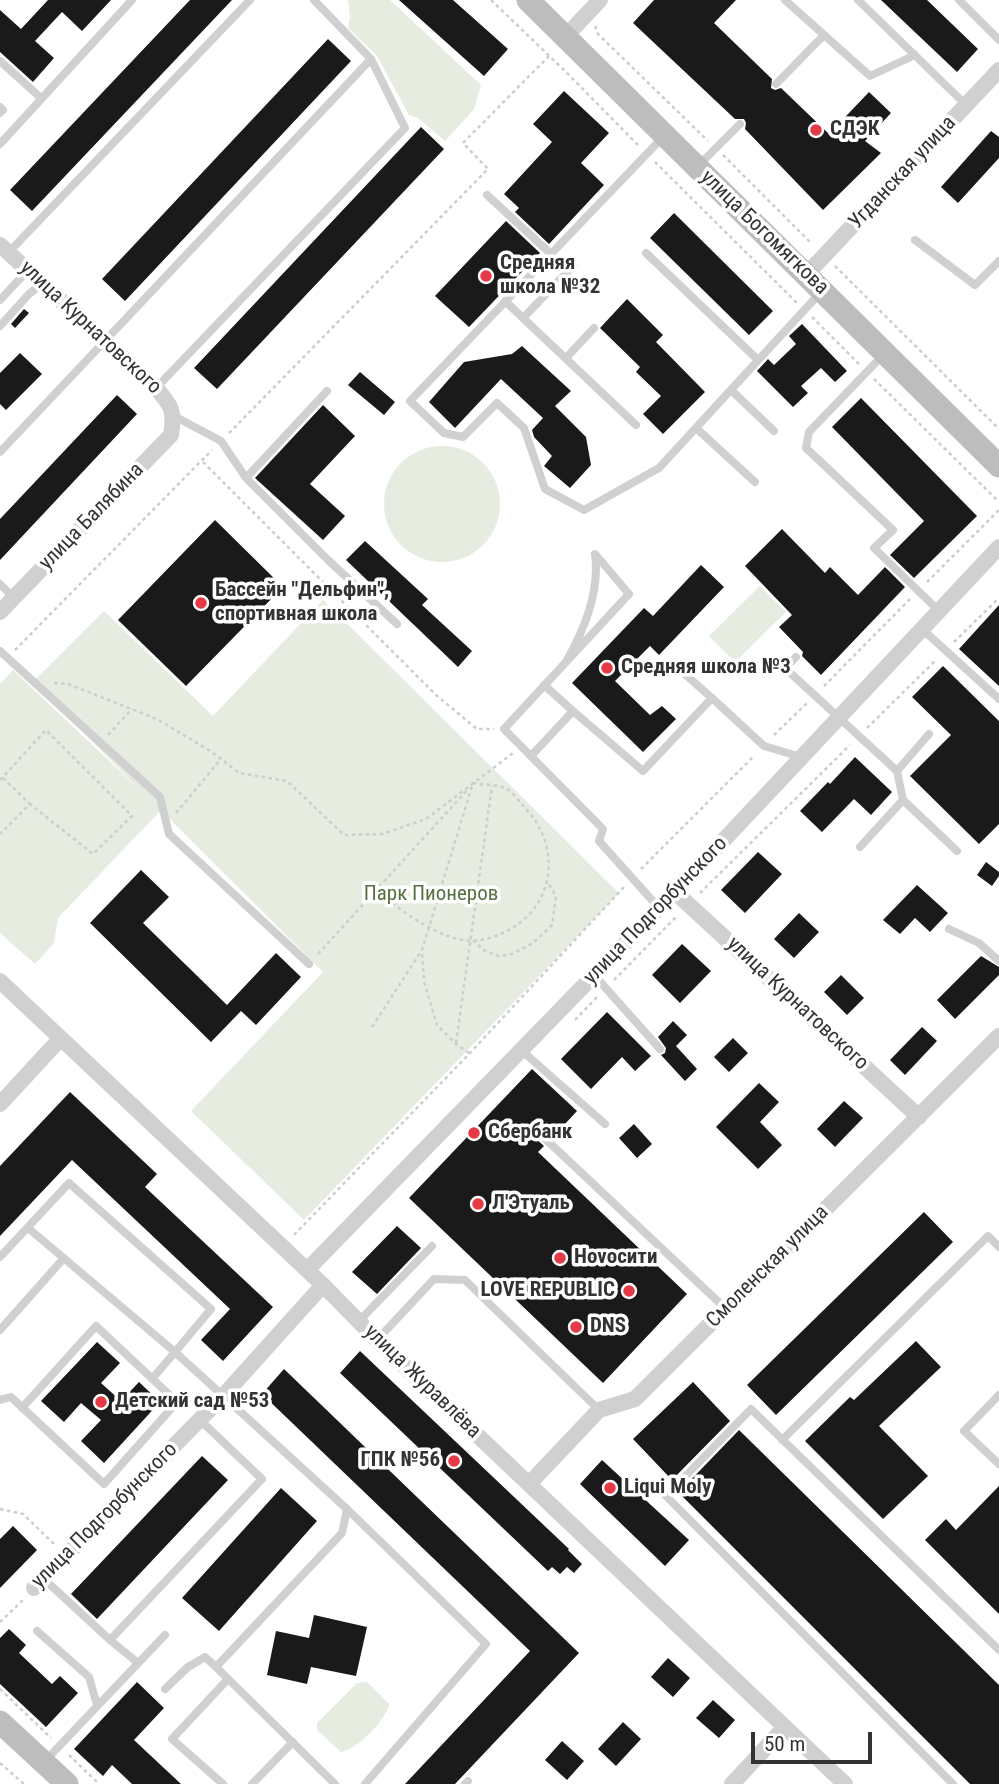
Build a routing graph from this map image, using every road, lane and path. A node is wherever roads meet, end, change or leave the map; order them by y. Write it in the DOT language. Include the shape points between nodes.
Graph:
graph roads {
  1 [pos="132,0"];
  2 [pos="250,0"];
  3 [pos="314,0"];
  4 [pos="491,0"];
  5 [pos="528,0"];
  6 [pos="600,0"];
  7 [pos="785,0"];
  8 [pos="858,0"];
  9 [pos="959,0"];
  10 [pos="594,23"];
  11 [pos="824,35"];
  12 [pos="566,36"];
  13 [pos="999,40"];
  14 [pos="915,55"];
  15 [pos="550,56"];
  16 [pos="371,59"];
  17 [pos="0,61"];
  18 [pos="999,70"];
  19 [pos="776,84"];
  20 [pos="41,98"];
  21 [pos="966,105"];
  22 [pos="0,107"];
  23 [pos="0,113"];
  24 [pos="740,124"];
  25 [pos="665,135"];
  26 [pos="0,144"];
  27 [pos="716,148"];
  28 [pos="647,154"];
  29 [pos="696,167"];
  30 [pos="487,195"];
  31 [pos="915,240"];
  32 [pos="4,249"];
  33 [pos="646,253"];
  34 [pos="551,254"];
  35 [pos="824,256"];
  36 [pos="999,261"];
  37 [pos="573,265"];
  38 [pos="28,270"];
  39 [pos="814,282"];
  40 [pos="43,283"];
  41 [pos="0,300"];
  42 [pos="505,302"];
  43 [pos="804,310"];
  44 [pos="523,318"];
  45 [pos="0,326"];
  46 [pos="594,328"];
  47 [pos="104,341"];
  48 [pos="885,353"];
  49 [pos="566,358"];
  50 [pos="758,360"];
  51 [pos="868,372"];
  52 [pos="156,388"];
  53 [pos="731,390"];
  54 [pos="327,391"];
  55 [pos="174,416"];
  56 [pos="636,425"];
  57 [pos="696,428"];
  58 [pos="999,429"];
  59 [pos="774,431"];
  60 [pos="221,442"];
  61 [pos="0,452"];
  62 [pos="202,461"];
  63 [pos="999,466"];
  64 [pos="246,478"];
  65 [pos="755,482"];
  66 [pos="999,502"];
  67 [pos="999,547"];
  68 [pos="0,584"];
  69 [pos="14,598"];
  70 [pos="999,598"];
  71 [pos="939,611"];
  72 [pos="0,612"];
  73 [pos="397,624"];
  74 [pos="922,629"];
  75 [pos="946,651"];
  76 [pos="3,654"];
  77 [pos="796,657"];
  78 [pos="567,660"];
  79 [pos="679,668"];
  80 [pos="33,682"];
  81 [pos="544,685"];
  82 [pos="712,698"];
  83 [pos="999,699"];
  84 [pos="132,709"];
  85 [pos="573,711"];
  86 [pos="839,718"];
  87 [pos="504,729"];
  88 [pos="929,734"];
  89 [pos="859,736"];
  90 [pos="100,743"];
  91 [pos="522,746"];
  92 [pos="531,756"];
  93 [pos="802,757"];
  94 [pos="221,759"];
  95 [pos="897,771"];
  96 [pos="1,779"];
  97 [pos="473,783"];
  98 [pos="492,786"];
  99 [pos="903,800"];
  100 [pos="30,803"];
  101 [pos="166,824"];
  102 [pos="1,832"];
  103 [pos="860,846"];
  104 [pos="957,851"];
  105 [pos="547,881"];
  106 [pos="376,890"];
  107 [pos="675,892"];
  108 [pos="688,904"];
  109 [pos="659,908"];
  110 [pos="430,926"];
  111 [pos="949,929"];
  112 [pos="472,940"];
  113 [pos="422,950"];
  114 [pos="999,961"];
  115 [pos="309,964"];
  116 [pos="594,975"];
  117 [pos="0,981"];
  118 [pos="607,988"];
  119 [pos="570,1024"];
  120 [pos="372,1027"];
  121 [pos="999,1036"];
  122 [pos="61,1039"];
  123 [pos="456,1044"];
  124 [pos="660,1049"];
  125 [pos="521,1050"];
  126 [pos="470,1053"];
  127 [pos="0,1104"];
  128 [pos="919,1117"];
  129 [pos="605,1124"];
  130 [pos="537,1131"];
  131 [pos="27,1228"];
  132 [pos="432,1246"];
  133 [pos="999,1247"];
  134 [pos="0,1257"];
  135 [pos="64,1258"];
  136 [pos="307,1270"];
  137 [pos="323,1285"];
  138 [pos="727,1309"];
  139 [pos="359,1321"];
  140 [pos="0,1330"];
  141 [pos="377,1340"];
  142 [pos="175,1352"];
  143 [pos="152,1378"];
  144 [pos="999,1395"];
  145 [pos="223,1396"];
  146 [pos="0,1400"];
  147 [pos="22,1408"];
  148 [pos="600,1410"];
  149 [pos="200,1420"];
  150 [pos="782,1440"];
  151 [pos="999,1464"];
  152 [pos="528,1484"];
  153 [pos="0,1508"];
  154 [pos="347,1509"];
  155 [pos="67,1556"];
  156 [pos="39,1584"];
  157 [pos="0,1622"];
  158 [pos="37,1631"];
  159 [pos="165,1635"];
  160 [pos="110,1640"];
  161 [pos="999,1650"];
  162 [pos="138,1663"];
  163 [pos="216,1667"];
  164 [pos="228,1679"];
  165 [pos="0,1689"];
  166 [pos="165,1689"];
  167 [pos="97,1705"];
  168 [pos="0,1722"];
  169 [pos="785,1727"];
  170 [pos="293,1742"];
  171 [pos="51,1754"];
  172 [pos="0,1763"];
  173 [pos="24,1784"];
  174 [pos="67,1784"];
  175 [pos="99,1784"];
  176 [pos="223,1784"];
  177 [pos="252,1784"];
  178 [pos="335,1784"];
  179 [pos="365,1784"];
  180 [pos="732,1784"];
  181 [pos="845,1784"];
  182 [pos="953,1784"];
  1 -- 20 [label="lane"];
  2 -- 32 [label="lane"];
  3 -- 16 [label="lane"];
  4 -- 15 [label="path"];
  5 -- 12 [label="main road, улица Богомягкова"];
  6 -- 12 [label="street"];
  7 -- 11 [label="lane"];
  8 -- 14 [label="lane"];
  9 -- 13 [label="lane"];
  10 -- 27 [label="path" via="598,34"];
  11 -- 14 [label="lane" via="870,76"];
  11 -- 19 [label="lane"];
  12 -- 25 [label="main road, улица Богомягкова"];
  14 -- 21 [label="lane"];
  15 -- 28 [label="path"];
  15 -- 60 [label="path" via="463,142 488,169"];
  16 -- 47 [label="lane"];
  16 -- 52 [label="lane" via="405,128"];
  17 -- 20 [label="lane"];
  18 -- 21 [label="street, Угданская улица"];
  20 -- 26 [label="lane"];
  21 -- 35 [label="street, Угданская улица"];
  22 -- 23 [label="lane"];
  24 -- 27 [label="lane"];
  25 -- 28 [label="lane"];
  25 -- 29 [label="main road, улица Богомягкова"];
  27 -- 29 [label="lane"];
  27 -- 35 [label="path"];
  28 -- 34 [label="lane"];
  28 -- 43 [label="path"];
  29 -- 39 [label="main road, улица Богомягкова"];
  30 -- 34 [label="lane"];
  31 -- 36 [label="lane" via="975,285"];
  32 -- 38 [label="street, улица Курнатовского"];
  33 -- 50 [label="lane"];
  34 -- 42 [label="lane"];
  35 -- 39 [label="street, Угданская улица"];
  35 -- 58 [label="path"];
  37 -- 44 [label="lane"];
  38 -- 40 [label="street, улица Курнатовского"];
  38 -- 41 [label="lane"];
  39 -- 43 [label="lane"];
  39 -- 48 [label="main road, улица Богомягкова"];
  40 -- 45 [label="lane"];
  40 -- 47 [label="street, улица Курнатовского"];
  42 -- 44 [label="lane"];
  42 -- 57 [label="lane" via="410,401 444,433 463,437 497,403 523,428 545,489 584,510 659,468"];
  43 -- 50 [label="lane"];
  43 -- 51 [label="path"];
  44 -- 49 [label="lane"];
  46 -- 49 [label="lane"];
  47 -- 52 [label="street, улица Курнатовского"];
  47 -- 61 [label="lane"];
  48 -- 51 [label="lane"];
  48 -- 63 [label="main road, улица Богомягкова"];
  49 -- 56 [label="lane"];
  50 -- 53 [label="lane"];
  51 -- 66 [label="path"];
  51 -- 71 [label="lane" via="809,432 806,448 893,530 874,548"];
  52 -- 55 [label="street, улица Курнатовского"];
  53 -- 57 [label="lane"];
  53 -- 59 [label="lane"];
  54 -- 64 [label="lane"];
  55 -- 60 [label="lane"];
  55 -- 69 [label="street, улица Балябина" via="171,435"];
  57 -- 65 [label="lane"];
  60 -- 62 [label="path"];
  60 -- 64 [label="lane"];
  62 -- 76 [label="path"];
  62 -- 87 [label="path" via="436,695 477,729"];
  64 -- 73 [label="lane"];
  67 -- 71 [label="street, улица Подгорбунского"];
  68 -- 69 [label="lane"];
  69 -- 72 [label="street, улица Балябина"];
  70 -- 75 [label="path"];
  71 -- 74 [label="street, улица Подгорбунского"];
  74 -- 75 [label="lane"];
  74 -- 86 [label="street, улица Подгорбунского"];
  75 -- 83 [label="lane"];
  75 -- 89 [label="path"];
  76 -- 80 [label="lane"];
  77 -- 86 [label="lane" via="785,668"];
  78 -- 78 [label="lane" via="629,594 595,554 594,584 583,628"];
  78 -- 81 [label="lane"];
  79 -- 82 [label="lane"];
  80 -- 84 [label="path" via="68,684"];
  80 -- 90 [label="lane"];
  81 -- 85 [label="lane"];
  81 -- 87 [label="lane"];
  82 -- 85 [label="lane" via="643,771"];
  82 -- 93 [label="lane" via="764,746"];
  84 -- 90 [label="path"];
  84 -- 94 [label="path" via="157,719"];
  85 -- 92 [label="lane"];
  86 -- 89 [label="lane"];
  86 -- 93 [label="street, улица Подгорбунского"];
  87 -- 91 [label="lane"];
  88 -- 95 [label="lane"];
  89 -- 95 [label="lane"];
  89 -- 108 [label="path"];
  90 -- 101 [label="lane" via="160,797"];
  91 -- 92 [label="lane"];
  91 -- 97 [label="path"];
  92 -- 109 [label="lane" via="603,829 599,842"];
  93 -- 107 [label="street, улица Подгорбунского"];
  94 -- 97 [label="path" via="239,773 287,781 344,835 382,834 426,819"];
  94 -- 101 [label="path"];
  95 -- 99 [label="lane"];
  96 -- 100 [label="path"];
  96 -- 100 [label="path" via="46,730 132,816 93,854"];
  97 -- 98 [label="path"];
  97 -- 106 [label="path"];
  97 -- 110 [label="path"];
  98 -- 105 [label="path" via="506,788 531,813 545,837 550,867"];
  98 -- 112 [label="path"];
  99 -- 103 [label="lane"];
  99 -- 104 [label="lane"];
  100 -- 102 [label="path"];
  101 -- 115 [label="lane" via="169,834"];
  105 -- 112 [label="path" via="543,897 519,925 488,940"];
  105 -- 112 [label="path" via="556,896 552,925 533,943 499,956"];
  106 -- 110 [label="path" via="401,911"];
  106 -- 115 [label="path"];
  107 -- 108 [label="street, улица Курнатовского"];
  107 -- 109 [label="street, улица Подгорбунского"];
  108 -- 118 [label="path"];
  108 -- 128 [label="street, улица Курнатовского"];
  109 -- 116 [label="street, улица Подгорбунского"];
  110 -- 112 [label="path"];
  110 -- 113 [label="path"];
  111 -- 114 [label="lane" via="979,943"];
  112 -- 123 [label="path"];
  113 -- 120 [label="path"];
  113 -- 123 [label="path" via="424,982 437,1026"];
  116 -- 118 [label="lane"];
  116 -- 125 [label="street, улица Подгорбунского"];
  117 -- 122 [label="street, улица Журавлёва"];
  118 -- 119 [label="path"];
  118 -- 124 [label="lane"];
  121 -- 128 [label="street, Смоленская улица"];
  122 -- 127 [label="street"];
  122 -- 136 [label="street, улица Журавлёва"];
  123 -- 126 [label="path"];
  125 -- 129 [label="lane"];
  125 -- 136 [label="street, улица Подгорбунского"];
  128 -- 138 [label="street, Смоленская улица"];
  130 -- 138 [label="lane"];
  131 -- 134 [label="lane"];
  131 -- 135 [label="lane"];
  131 -- 142 [label="lane" via="69,1183 211,1309"];
  132 -- 139 [label="lane"];
  133 -- 150 [label="lane" via="988,1236"];
  135 -- 140 [label="lane"];
  135 -- 142 [label="lane"];
  136 -- 137 [label="street, улица Журавлёва"];
  137 -- 139 [label="street, улица Журавлёва"];
  137 -- 145 [label="street, улица Подгорбунского"];
  138 -- 148 [label="street, Смоленская улица" via="635,1399"];
  139 -- 141 [label="street, улица Журавлёва"];
  141 -- 148 [label="lane" via="434,1279 465,1280"];
  141 -- 152 [label="street, улица Журавлёва"];
  142 -- 143 [label="lane"];
  142 -- 145 [label="lane"];
  143 -- 147 [label="lane" via="96,1326"];
  143 -- 147 [label="lane" via="177,1402 104,1484"];
  144 -- 151 [label="lane" via="964,1431"];
  145 -- 149 [label="street, улица Подгорбунского"];
  145 -- 154 [label="lane"];
  146 -- 147 [label="lane" via="11,1397"];
  148 -- 152 [label="street, Смоленская улица"];
  149 -- 155 [label="street, улица Подгорбунского"];
  149 -- 160 [label="lane" via="262,1479"];
  150 -- 161 [label="lane"];
  150 -- 182 [label="lane" via="751,1409 666,1496"];
  152 -- 169 [label="street, улица Журавлёва"];
  153 -- 155 [label="path" via="23,1514"];
  154 -- 163 [label="lane" via="342,1533"];
  154 -- 179 [label="lane" via="486,1644"];
  155 -- 156 [label="street, улица Подгорбунского"];
  156 -- 157 [label="path, улица Подгорбунского"];
  156 -- 160 [label="lane"];
  158 -- 167 [label="lane" via="89,1678"];
  159 -- 162 [label="lane"];
  160 -- 162 [label="lane"];
  162 -- 167 [label="lane"];
  163 -- 164 [label="lane"];
  163 -- 166 [label="lane" via="205,1657"];
  164 -- 170 [label="lane"];
  164 -- 176 [label="lane" via="172,1739"];
  165 -- 171 [label="path"];
  167 -- 171 [label="lane"];
  168 -- 171 [label="main road"];
  169 -- 180 [label="street"];
  169 -- 181 [label="street, улица Журавлёва"];
  170 -- 177 [label="lane"];
  170 -- 178 [label="lane"];
  171 -- 174 [label="main road"];
  171 -- 175 [label="path"];
  172 -- 173 [label="path"];
}
